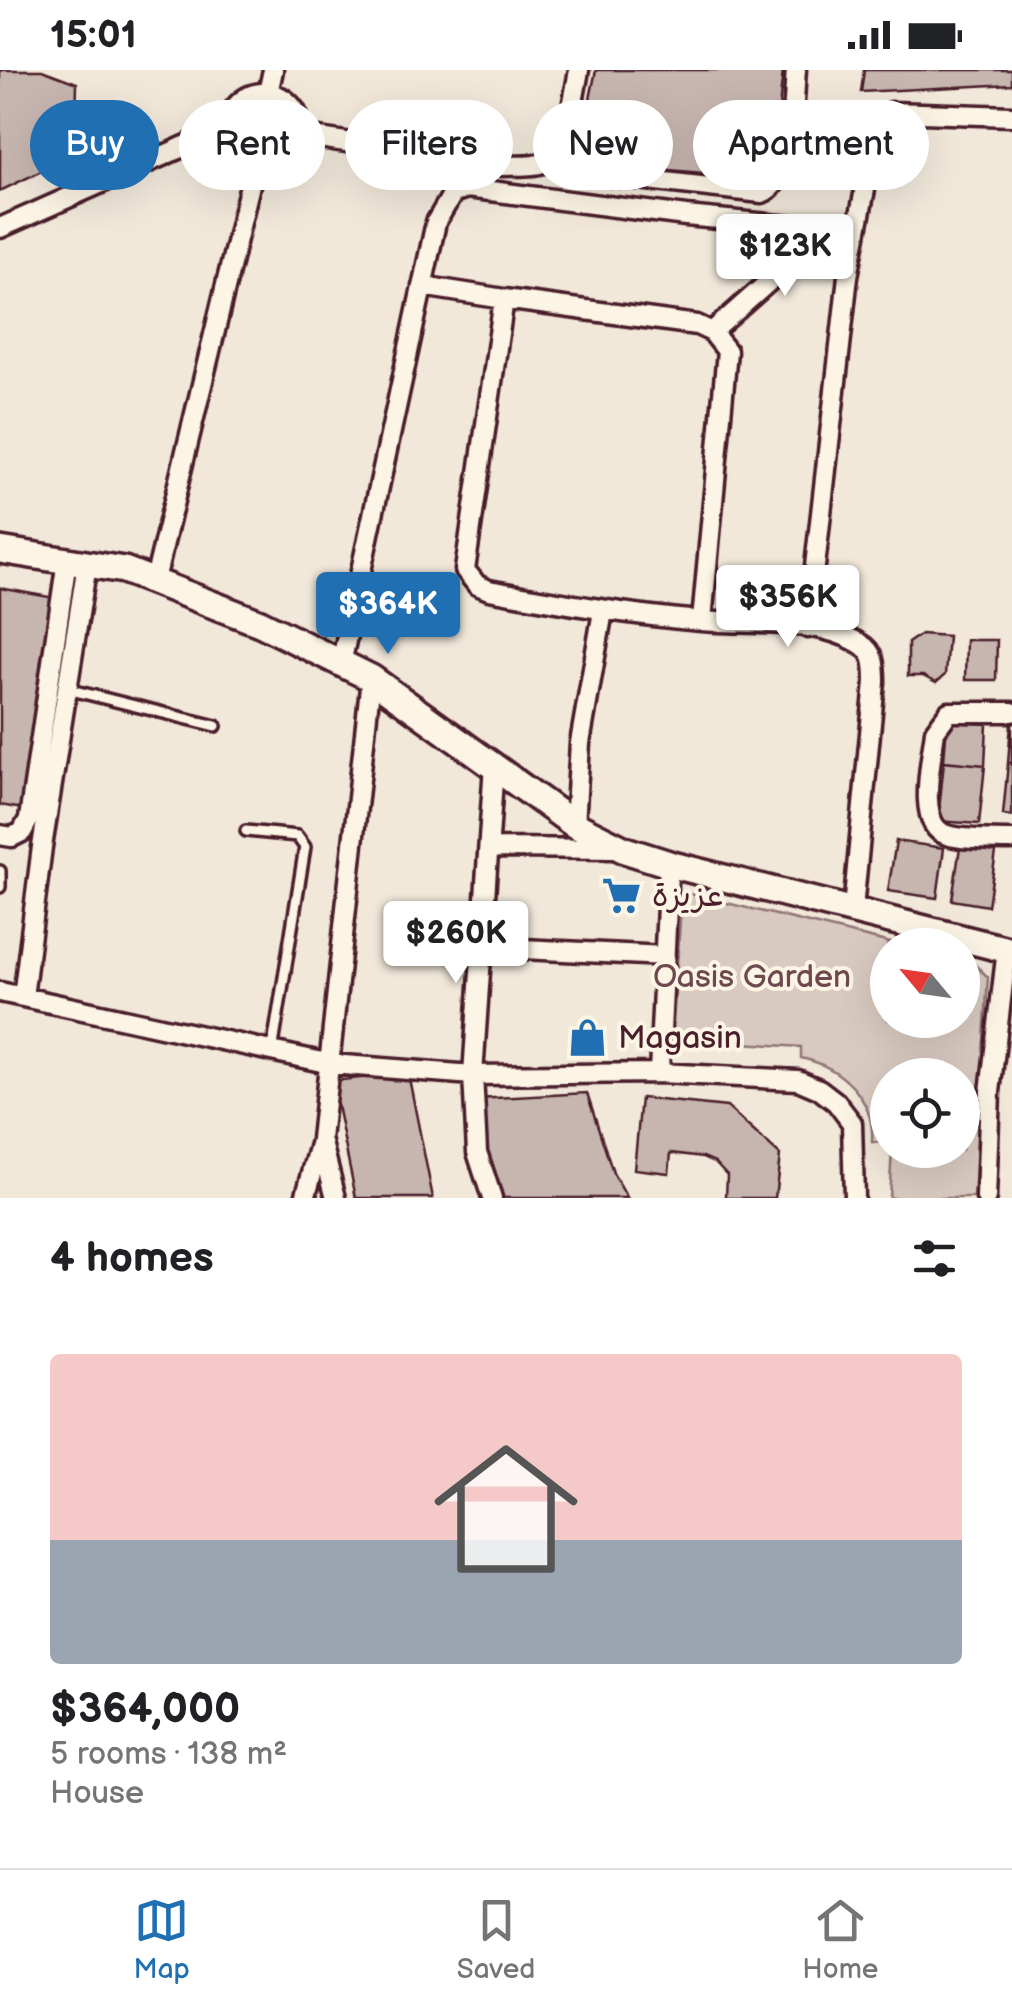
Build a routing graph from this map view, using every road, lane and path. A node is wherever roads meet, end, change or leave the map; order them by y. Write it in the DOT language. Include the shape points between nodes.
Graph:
graph roads {
  1 [pos="272,70"];
  2 [pos="579,70"];
  3 [pos="796,70"];
  4 [pos="268,93"];
  5 [pos="245,100"];
  6 [pos="284,100"];
  7 [pos="572,100"];
  8 [pos="1012,116"];
  9 [pos="325,140"];
  10 [pos="179,149"];
  11 [pos="533,165"];
  12 [pos="673,183"];
  13 [pos="249,190"];
  14 [pos="0,228"];
  15 [pos="826,231"];
  16 [pos="854,232"];
  17 [pos="422,286"];
  18 [pos="504,299"];
  19 [pos="712,332"];
  20 [pos="0,550"];
  21 [pos="77,562"];
  22 [pos="155,580"];
  23 [pos="603,610"];
  24 [pos="702,621"];
  25 [pos="808,628"];
  26 [pos="342,664"];
  27 [pos="371,678"];
  28 [pos="67,689"];
  29 [pos="1012,712"];
  30 [pos="216,726"];
  31 [pos="494,765"];
  32 [pos="574,825"];
  33 [pos="246,831"];
  34 [pos="0,835"];
  35 [pos="1012,840"];
  36 [pos="489,848"];
  37 [pos="625,850"];
  38 [pos="669,864"];
  39 [pos="0,871"];
  40 [pos="0,887"];
  41 [pos="852,909"];
  42 [pos="482,947"];
  43 [pos="1010,950"];
  44 [pos="665,956"];
  45 [pos="0,992"];
  46 [pos="22,997"];
  47 [pos="272,1052"];
  48 [pos="331,1064"];
  49 [pos="659,1073"];
  50 [pos="473,1075"];
  51 [pos="991,1078"];
  52 [pos="1012,1079"];
  53 [pos="321,1139"];
  54 [pos="305,1198"];
  55 [pos="336,1198"];
  56 [pos="492,1198"];
  57 [pos="854,1198"];
  58 [pos="986,1198"];
  1 -- 4 [label="street"];
  2 -- 7 [label="street"];
  3 -- 12 [label="street" via="780,182 762,193"];
  4 -- 5 [label="street"];
  4 -- 6 [label="street"];
  8 -- 16 [label="street" via="891,112 878,123"];
  9 -- 11 [label="street"];
  10 -- 14 [label="street"];
  13 -- 22 [label="street"];
  15 -- 16 [label="street"];
  15 -- 17 [label="street" via="468,188 443,206"];
  15 -- 19 [label="street"];
  16 -- 25 [label="street"];
  17 -- 18 [label="street"];
  17 -- 26 [label="street"];
  18 -- 19 [label="street"];
  18 -- 23 [label="street" via="465,570 489,590"];
  19 -- 24 [label="street" via="727,351"];
  20 -- 21 [label="street"];
  21 -- 22 [label="street"];
  21 -- 28 [label="street"];
  21 -- 34 [label="street" via="28,819 22,832"];
  22 -- 26 [label="street"];
  23 -- 24 [label="street"];
  23 -- 32 [label="street" via="580,743"];
  24 -- 25 [label="street"];
  25 -- 41 [label="street" via="848,637 875,659"];
  26 -- 27 [label="street"];
  27 -- 31 [label="street"];
  27 -- 48 [label="street"];
  28 -- 30 [label="lane"];
  28 -- 46 [label="street"];
  29 -- 35 [label="street" via="949,712 941,720 928,804 928,818 946,835"];
  31 -- 32 [label="street"];
  31 -- 36 [label="street"];
  32 -- 37 [label="street"];
  33 -- 47 [label="lane" via="296,836 304,847"];
  36 -- 37 [label="street"];
  36 -- 42 [label="street"];
  37 -- 38 [label="street"];
  38 -- 41 [label="street"];
  38 -- 44 [label="street"];
  39 -- 40 [label="lane"];
  41 -- 43 [label="street"];
  42 -- 44 [label="street"];
  42 -- 50 [label="street"];
  43 -- 51 [label="street"];
  44 -- 49 [label="street"];
  45 -- 46 [label="street"];
  46 -- 47 [label="street"];
  47 -- 48 [label="street"];
  48 -- 50 [label="street"];
  48 -- 53 [label="street"];
  49 -- 50 [label="street"];
  49 -- 57 [label="street" via="798,1080 819,1089 852,1123"];
  50 -- 56 [label="street" via="477,1152"];
  51 -- 52 [label="street"];
  51 -- 58 [label="street"];
  53 -- 54 [label="street"];
  53 -- 55 [label="street"];
}
